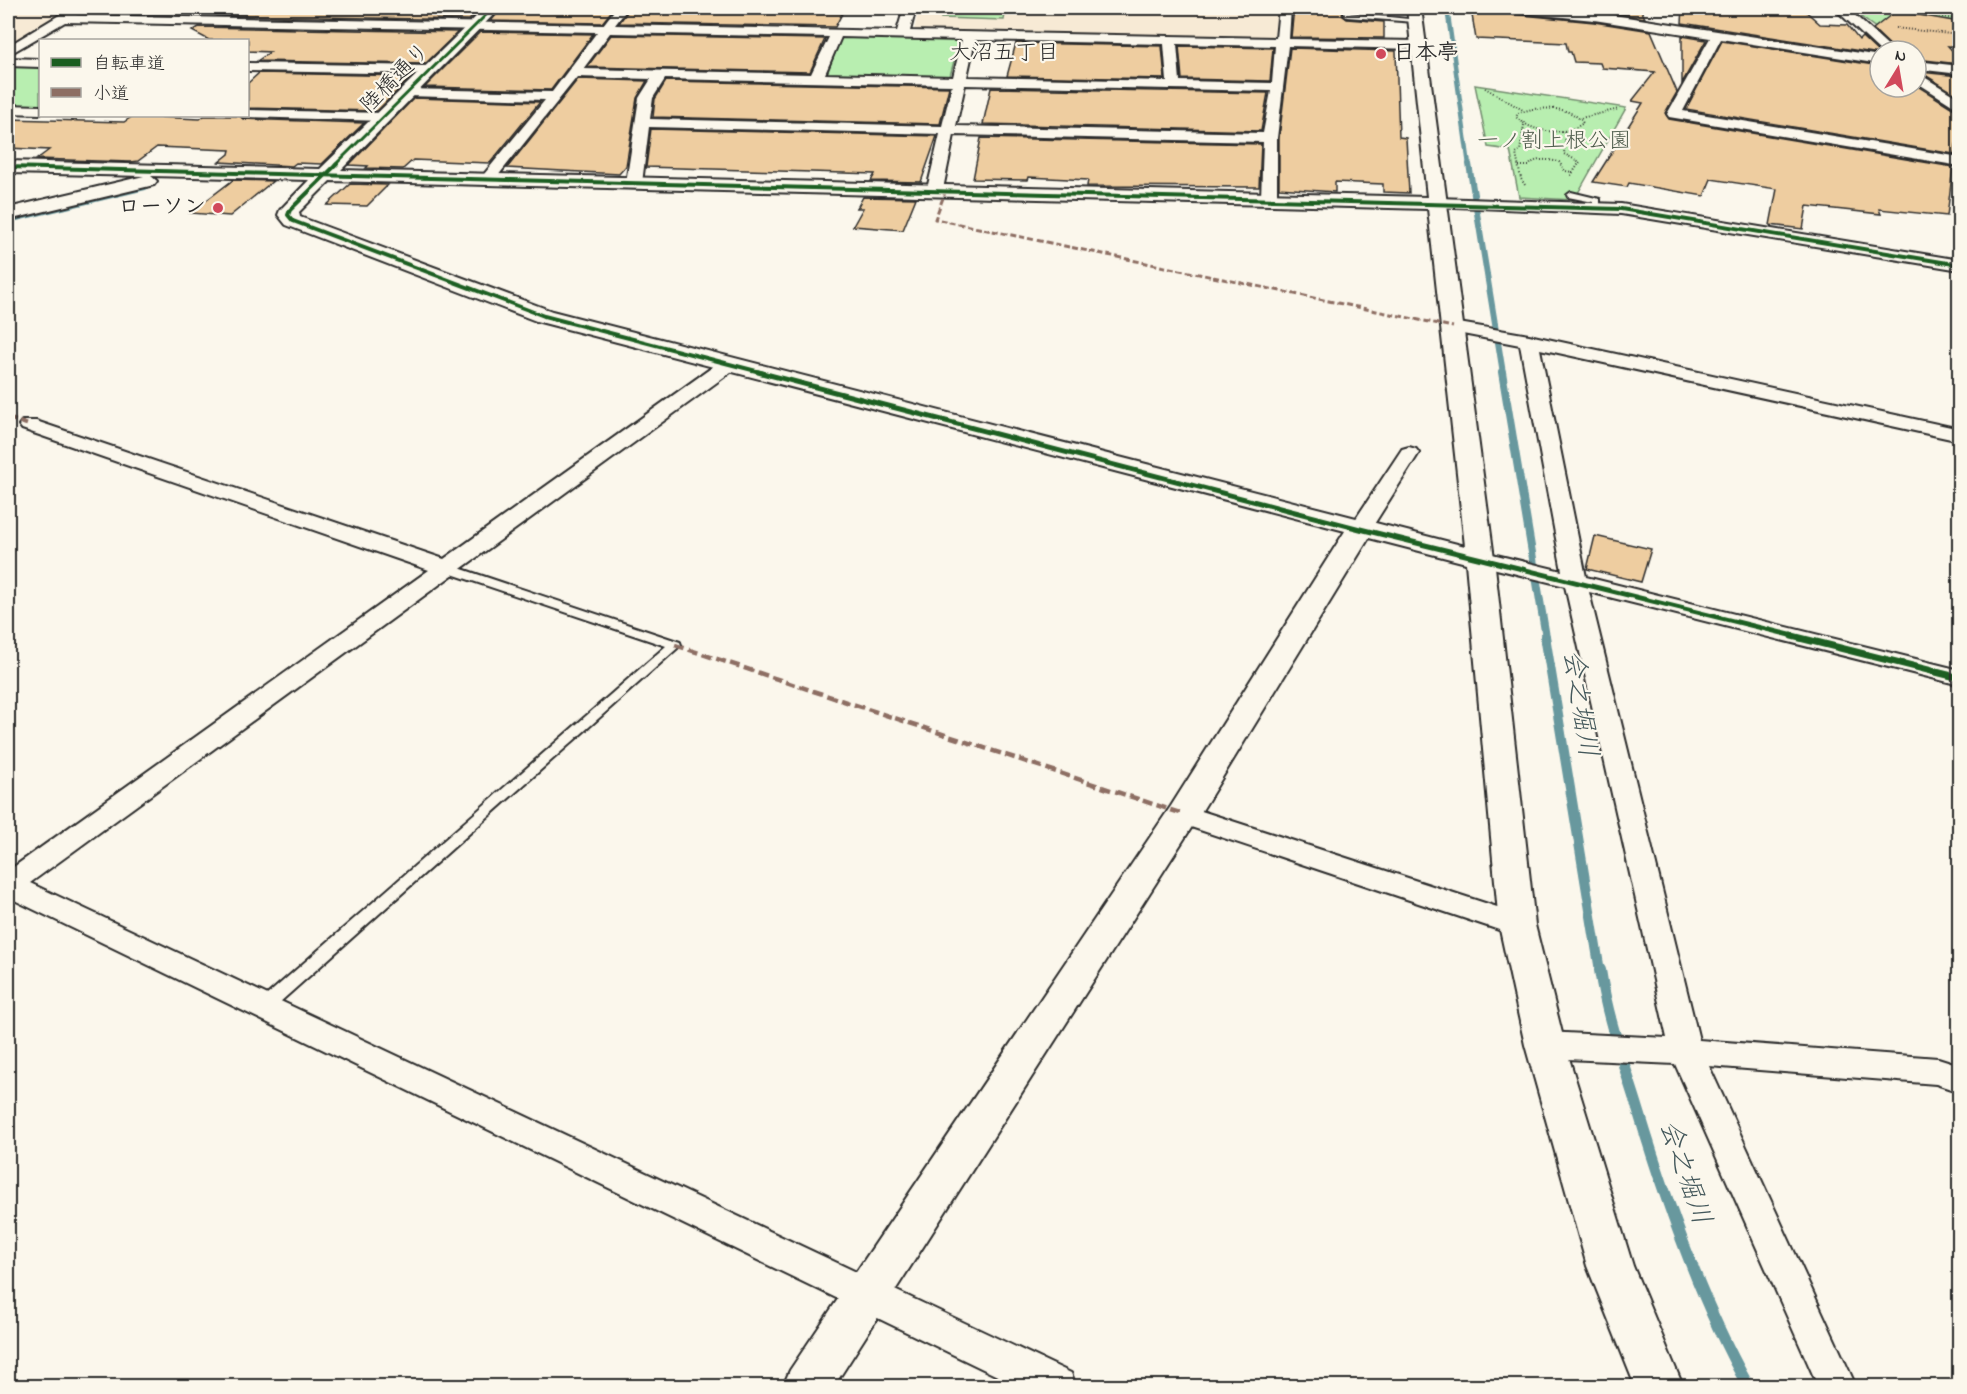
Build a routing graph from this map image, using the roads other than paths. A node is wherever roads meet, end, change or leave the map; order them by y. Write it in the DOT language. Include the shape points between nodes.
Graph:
graph roads {
  1 [pos="80,8"];
  2 [pos="493,8"];
  3 [pos="622,8"];
  4 [pos="910,8"];
  5 [pos="1285,8"];
  6 [pos="1511,8"];
  7 [pos="1616,8"];
  8 [pos="1840,8"];
  9 [pos="1553,9"];
  10 [pos="1673,15"];
  11 [pos="62,18"];
  12 [pos="1623,21"];
  13 [pos="1413,22"];
  14 [pos="473,27"];
  15 [pos="604,30"];
  16 [pos="1681,30"];
  17 [pos="836,35"];
  18 [pos="902,36"];
  19 [pos="1717,36"];
  20 [pos="969,37"];
  21 [pos="1875,39"];
  22 [pos="1170,40"];
  23 [pos="1282,42"];
  24 [pos="8,51"];
  25 [pos="1868,58"];
  26 [pos="8,62"];
  27 [pos="39,63"];
  28 [pos="1928,66"];
  29 [pos="249,67"];
  30 [pos="431,70"];
  31 [pos="1959,70"];
  32 [pos="571,73"];
  33 [pos="661,74"];
  34 [pos="816,78"];
  35 [pos="960,80"];
  36 [pos="1928,84"];
  37 [pos="1174,85"];
  38 [pos="1278,87"];
  39 [pos="408,93"];
  40 [pos="556,96"];
  41 [pos="1959,106"];
  42 [pos="8,109"];
  43 [pos="39,110"];
  44 [pos="249,114"];
  45 [pos="384,117"];
  46 [pos="644,123"];
  47 [pos="949,131"];
  48 [pos="1270,138"];
  49 [pos="1959,162"];
  50 [pos="8,167"];
  51 [pos="177,171"];
  52 [pos="324,175"];
  53 [pos="488,179"];
  54 [pos="634,183"];
  55 [pos="936,189"];
  56 [pos="1571,195"];
  57 [pos="1269,198"];
  58 [pos="1437,202"];
  59 [pos="1596,208"];
  60 [pos="8,214"];
  61 [pos="1959,266"];
  62 [pos="1453,327"];
  63 [pos="1529,341"];
  64 [pos="728,365"];
  65 [pos="29,425"];
  66 [pos="1959,435"];
  67 [pos="1409,453"];
  68 [pos="1360,529"];
  69 [pos="1480,558"];
  70 [pos="447,568"];
  71 [pos="1575,581"];
  72 [pos="1959,678"];
  73 [pos="1183,814"];
  74 [pos="8,885"];
  75 [pos="1517,925"];
  76 [pos="264,1007"];
  77 [pos="1545,1045"];
  78 [pos="1677,1052"];
  79 [pos="1959,1079"];
  80 [pos="866,1294"];
  81 [pos="807,1386"];
  82 [pos="1057,1386"];
  83 [pos="1659,1386"];
  84 [pos="1837,1386"];
  1 -- 11 [label="street"];
  2 -- 14 [label="street, 陸橋通り"];
  3 -- 15 [label="street"];
  4 -- 18 [label="street"];
  5 -- 23 [label="street"];
  6 -- 9 [label="street"];
  7 -- 12 [label="street"];
  8 -- 21 [label="street"];
  9 -- 12 [label="street"];
  10 -- 16 [label="street"];
  11 -- 14 [label="street"];
  11 -- 24 [label="street"];
  12 -- 16 [label="street"];
  13 -- 13 [label="lane" via="1347,15 1347,9 1351,8"];
  13 -- 23 [label="street"];
  13 -- 58 [label="street"];
  14 -- 15 [label="street"];
  14 -- 30 [label="street, 陸橋通り"];
  15 -- 17 [label="street"];
  15 -- 32 [label="street"];
  16 -- 19 [label="street"];
  17 -- 18 [label="street"];
  17 -- 34 [label="street"];
  18 -- 20 [label="street"];
  19 -- 25 [label="street"];
  19 -- 49 [label="street" via="1674,114"];
  20 -- 22 [label="street"];
  20 -- 35 [label="street"];
  22 -- 23 [label="street"];
  22 -- 37 [label="street"];
  23 -- 38 [label="street"];
  26 -- 27 [label="street"];
  28 -- 31 [label="street"];
  29 -- 30 [label="street"];
  30 -- 39 [label="street, 陸橋通り"];
  32 -- 33 [label="street"];
  32 -- 40 [label="street"];
  33 -- 34 [label="street"];
  33 -- 46 [label="street" via="646,98"];
  34 -- 35 [label="street"];
  35 -- 37 [label="street"];
  35 -- 47 [label="street"];
  36 -- 41 [label="street"];
  37 -- 38 [label="street"];
  38 -- 48 [label="street"];
  39 -- 40 [label="street"];
  39 -- 45 [label="street, 陸橋通り"];
  40 -- 53 [label="street"];
  42 -- 43 [label="street"];
  44 -- 45 [label="street"];
  45 -- 52 [label="street, 陸橋通り"];
  46 -- 47 [label="street"];
  46 -- 54 [label="street"];
  47 -- 48 [label="street"];
  47 -- 55 [label="street"];
  48 -- 57 [label="street"];
  50 -- 51 [label="street"];
  51 -- 52 [label="street"];
  51 -- 60 [label="street"];
  52 -- 53 [label="street"];
  52 -- 64 [label="street, 陸橋通り" via="290,210 288,216 293,221 544,316"];
  53 -- 54 [label="street"];
  54 -- 55 [label="street"];
  55 -- 57 [label="street"];
  56 -- 59 [label="lane" via="1597,201"];
  57 -- 58 [label="street"];
  58 -- 59 [label="street"];
  58 -- 62 [label="street"];
  59 -- 61 [label="street"];
  62 -- 63 [label="street"];
  62 -- 69 [label="street"];
  63 -- 66 [label="street"];
  63 -- 71 [label="street"];
  64 -- 68 [label="street"];
  64 -- 70 [label="street"];
  65 -- 70 [label="street"];
  67 -- 68 [label="street"];
  68 -- 69 [label="street"];
  68 -- 73 [label="street"];
  69 -- 71 [label="street"];
  69 -- 75 [label="street"];
  70 -- 74 [label="street"];
  70 -- 76 [label="lane" via="675,645"];
  71 -- 72 [label="street"];
  71 -- 78 [label="street"];
  73 -- 75 [label="street"];
  73 -- 80 [label="street"];
  74 -- 76 [label="street"];
  75 -- 77 [label="street"];
  76 -- 80 [label="street"];
  77 -- 78 [label="street"];
  77 -- 83 [label="street" via="1610,1266"];
  78 -- 79 [label="street" via="1938,1071"];
  78 -- 84 [label="street"];
  80 -- 81 [label="street"];
  80 -- 82 [label="street"];
}
